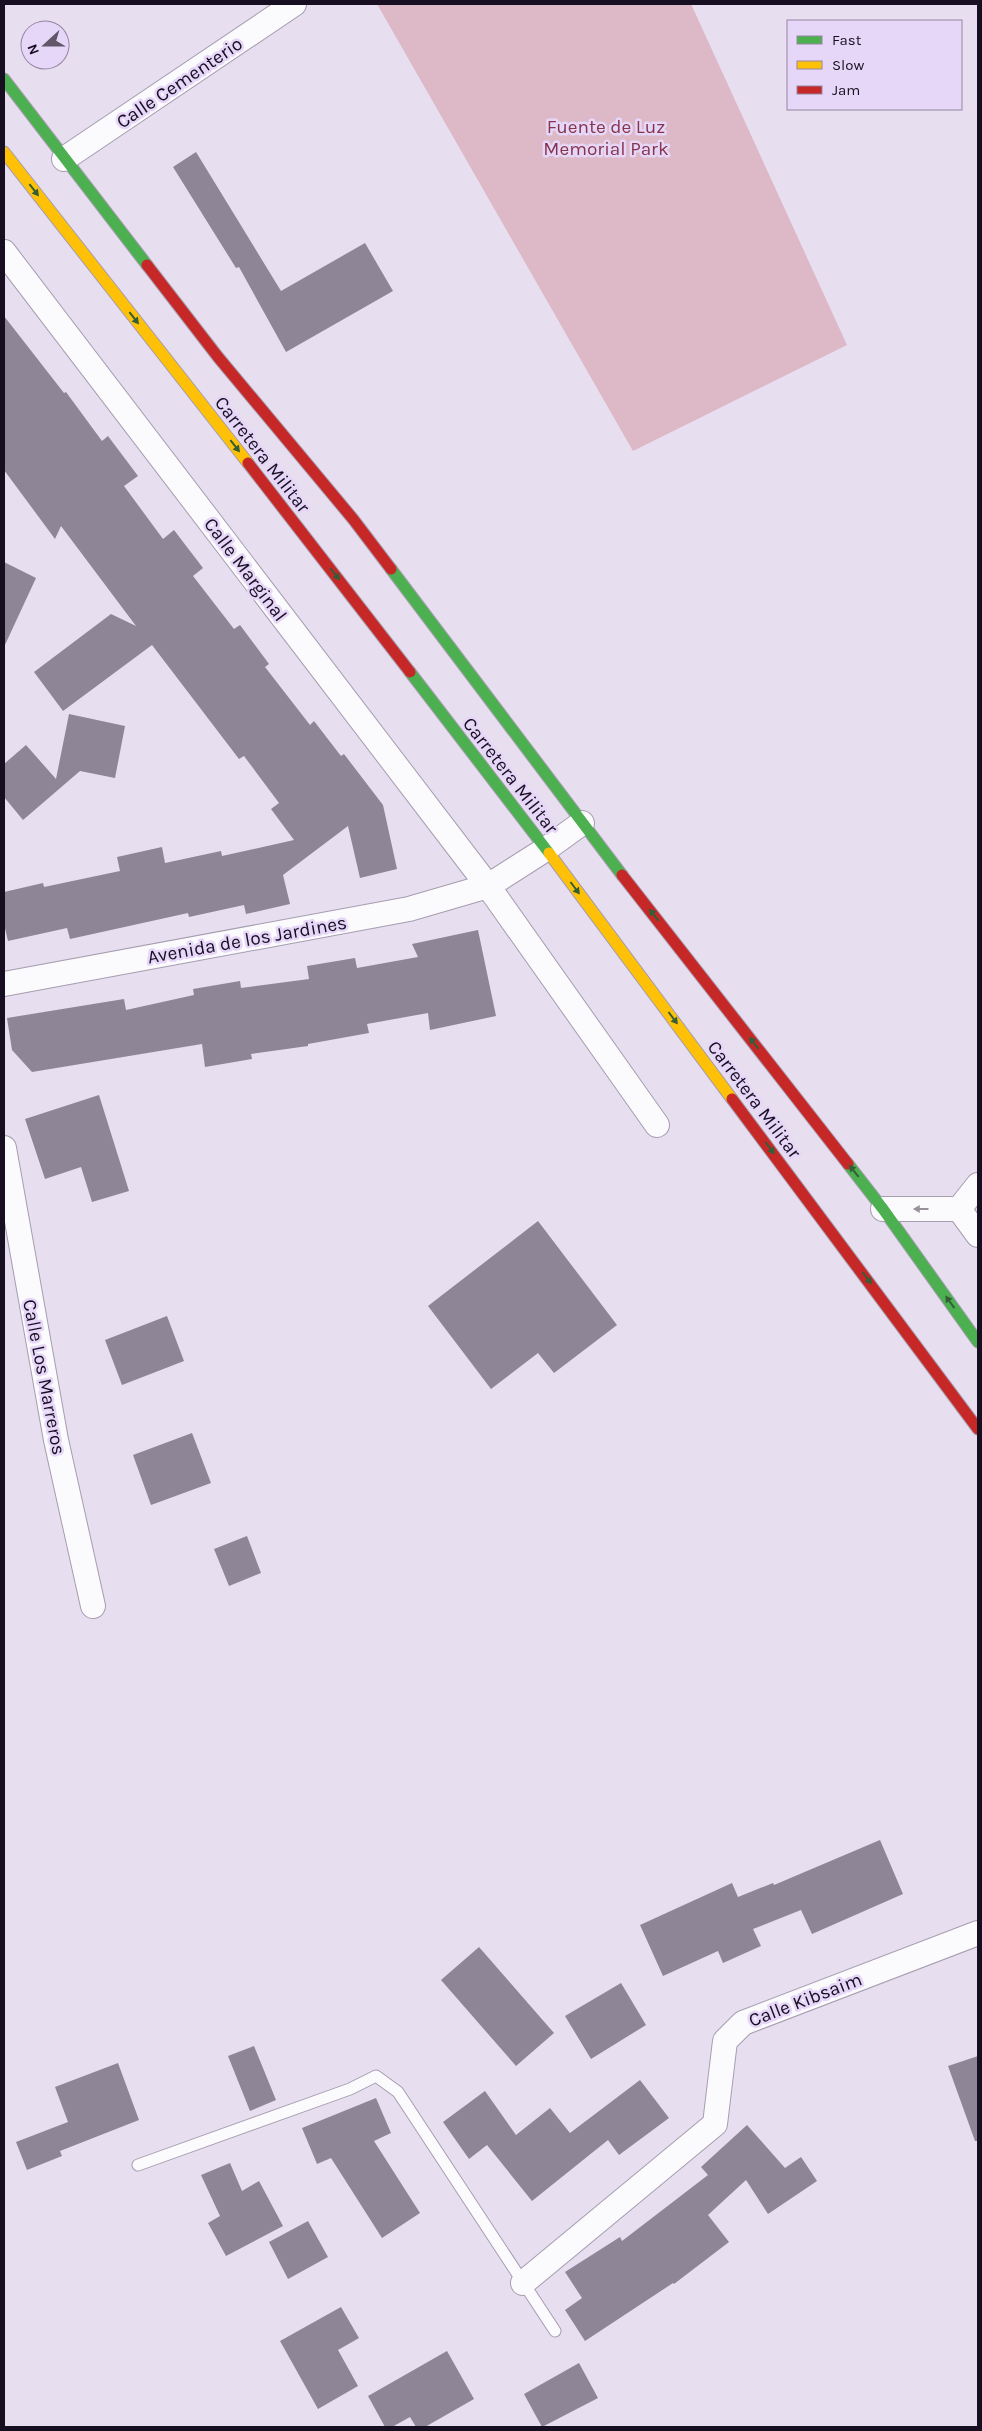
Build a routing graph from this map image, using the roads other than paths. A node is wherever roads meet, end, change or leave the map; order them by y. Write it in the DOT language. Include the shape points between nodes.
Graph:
graph roads {
  1 [pos="294,4"];
  2 [pos="4,79"];
  3 [pos="4,152"];
  4 [pos="64,159"];
  5 [pos="4,252"];
  6 [pos="582,822"];
  7 [pos="546,849"];
  8 [pos="488,886"];
  9 [pos="4,984"];
  10 [pos="657,1125"];
  11 [pos="4,1148"];
  12 [pos="978,1185"];
  13 [pos="883,1209"];
  14 [pos="959,1209"];
  15 [pos="978,1235"];
  16 [pos="13,1263"];
  17 [pos="978,1342"];
  18 [pos="978,1428"];
  19 [pos="92,1606"];
  20 [pos="978,1933"];
  21 [pos="138,2165"];
  22 [pos="523,2283"];
  23 [pos="555,2331"];
  1 -- 4 [label="street, Calle Cementerio"];
  2 -- 4 [label="main road, Carretera Militar"];
  3 -- 7 [label="main road, Carretera Militar, one-way" via="305,535"];
  4 -- 6 [label="main road, Carretera Militar" via="218,357 353,519"];
  5 -- 8 [label="street, Calle Marginal"];
  6 -- 7 [label="street, Avenida de los Jardines"];
  13 -- 6 [label="main road, Carretera Militar, one-way"];
  7 -- 8 [label="street, Avenida de los Jardines"];
  7 -- 18 [label="main road, Carretera Militar, one-way"];
  8 -- 9 [label="street, Avenida de los Jardines" via="409,909"];
  8 -- 10 [label="street, Calle Marginal"];
  11 -- 16 [label="street, Calle Los Marreros"];
  12 -- 14 [label="street"];
  14 -- 13 [label="street, one-way"];
  17 -- 13 [label="main road, Carretera Militar, one-way"];
  14 -- 15 [label="street"];
  16 -- 19 [label="street, Calle Los Marreros"];
  20 -- 22 [label="street, Calle Kibsaim" via="743,2023 725,2041 715,2124"];
  21 -- 22 [label="lane" via="350,2089 376,2076 398,2092"];
  22 -- 23 [label="lane"];
}
